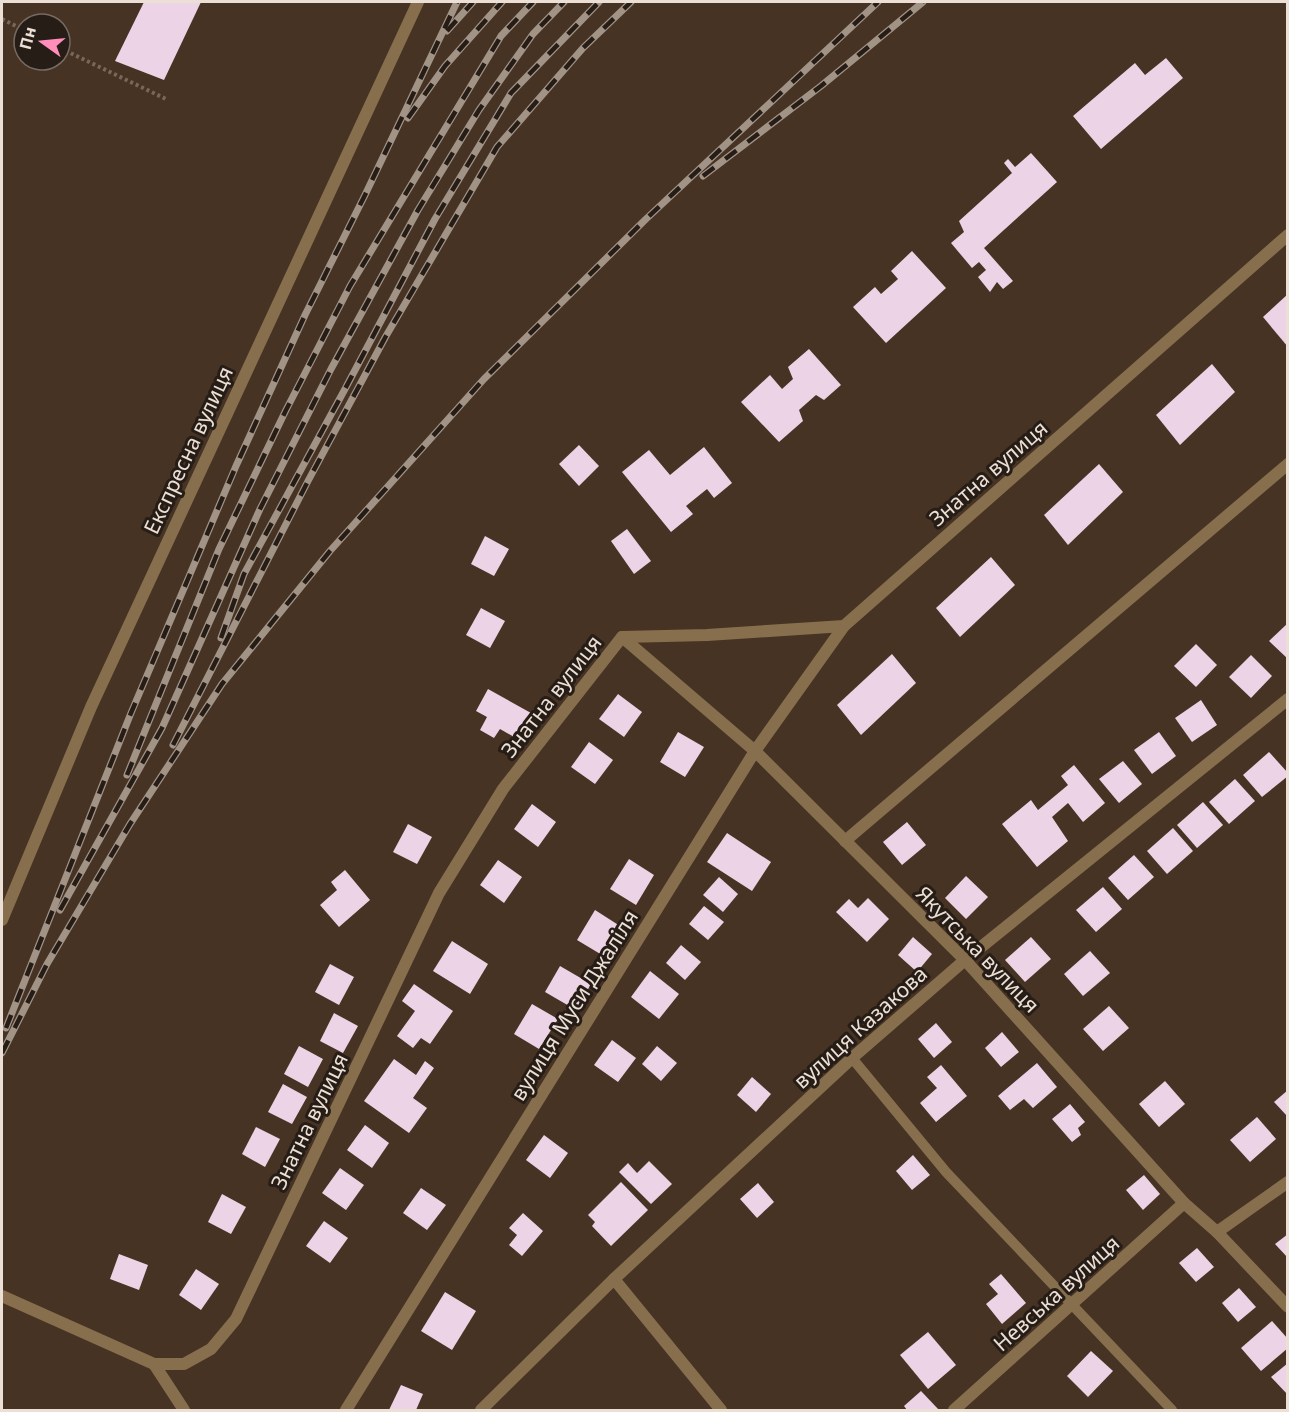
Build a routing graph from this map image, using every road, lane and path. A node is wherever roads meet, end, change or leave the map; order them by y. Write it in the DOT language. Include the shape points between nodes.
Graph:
graph roads {
  1 [pos="418,2"];
  2 [pos="72,54"];
  3 [pos="166,99"];
  4 [pos="1287,234"];
  5 [pos="1287,464"];
  6 [pos="844,626"];
  7 [pos="622,637"];
  8 [pos="1287,699"];
  9 [pos="754,751"];
  10 [pos="845,841"];
  11 [pos="2,920"];
  12 [pos="964,960"];
  13 [pos="852,1058"];
  14 [pos="1287,1182"];
  15 [pos="1184,1203"];
  16 [pos="1216,1232"];
  17 [pos="614,1279"];
  18 [pos="2,1296"];
  19 [pos="1073,1305"];
  20 [pos="1287,1307"];
  21 [pos="154,1364"];
  22 [pos="184,1410"];
  23 [pos="346,1410"];
  24 [pos="481,1410"];
  25 [pos="721,1410"];
  26 [pos="954,1410"];
  27 [pos="1172,1410"];
  1 -- 11 [label="street, Експресна вулиця" via="86,718"];
  2 -- 3 [label="path"];
  4 -- 6 [label="street, Знатна вулиця"];
  5 -- 10 [label="street"];
  6 -- 7 [label="street, Знатна вулиця"];
  6 -- 9 [label="street, вулиця Муси Джаліля"];
  7 -- 9 [label="street, Якутська вулиця"];
  7 -- 21 [label="street, Знатна вулиця" via="503,789 439,893 236,1319 211,1350 184,1364"];
  8 -- 12 [label="street, вулиця Казакова"];
  9 -- 10 [label="street, Якутська вулиця"];
  9 -- 23 [label="street, вулиця Муси Джаліля"];
  10 -- 12 [label="street, Якутська вулиця"];
  12 -- 13 [label="street, вулиця Казакова"];
  12 -- 15 [label="street, Якутська вулиця"];
  13 -- 17 [label="street, вулиця Казакова"];
  13 -- 19 [label="lane" via="946,1172"];
  14 -- 16 [label="street"];
  15 -- 16 [label="street, Якутська вулиця"];
  15 -- 19 [label="street, Невська вулиця"];
  16 -- 20 [label="street, Якутська вулиця"];
  17 -- 24 [label="street, вулиця Казакова"];
  17 -- 25 [label="street"];
  18 -- 21 [label="street"];
  19 -- 26 [label="street, Невська вулиця"];
  19 -- 27 [label="lane"];
  21 -- 22 [label="street"];
}
